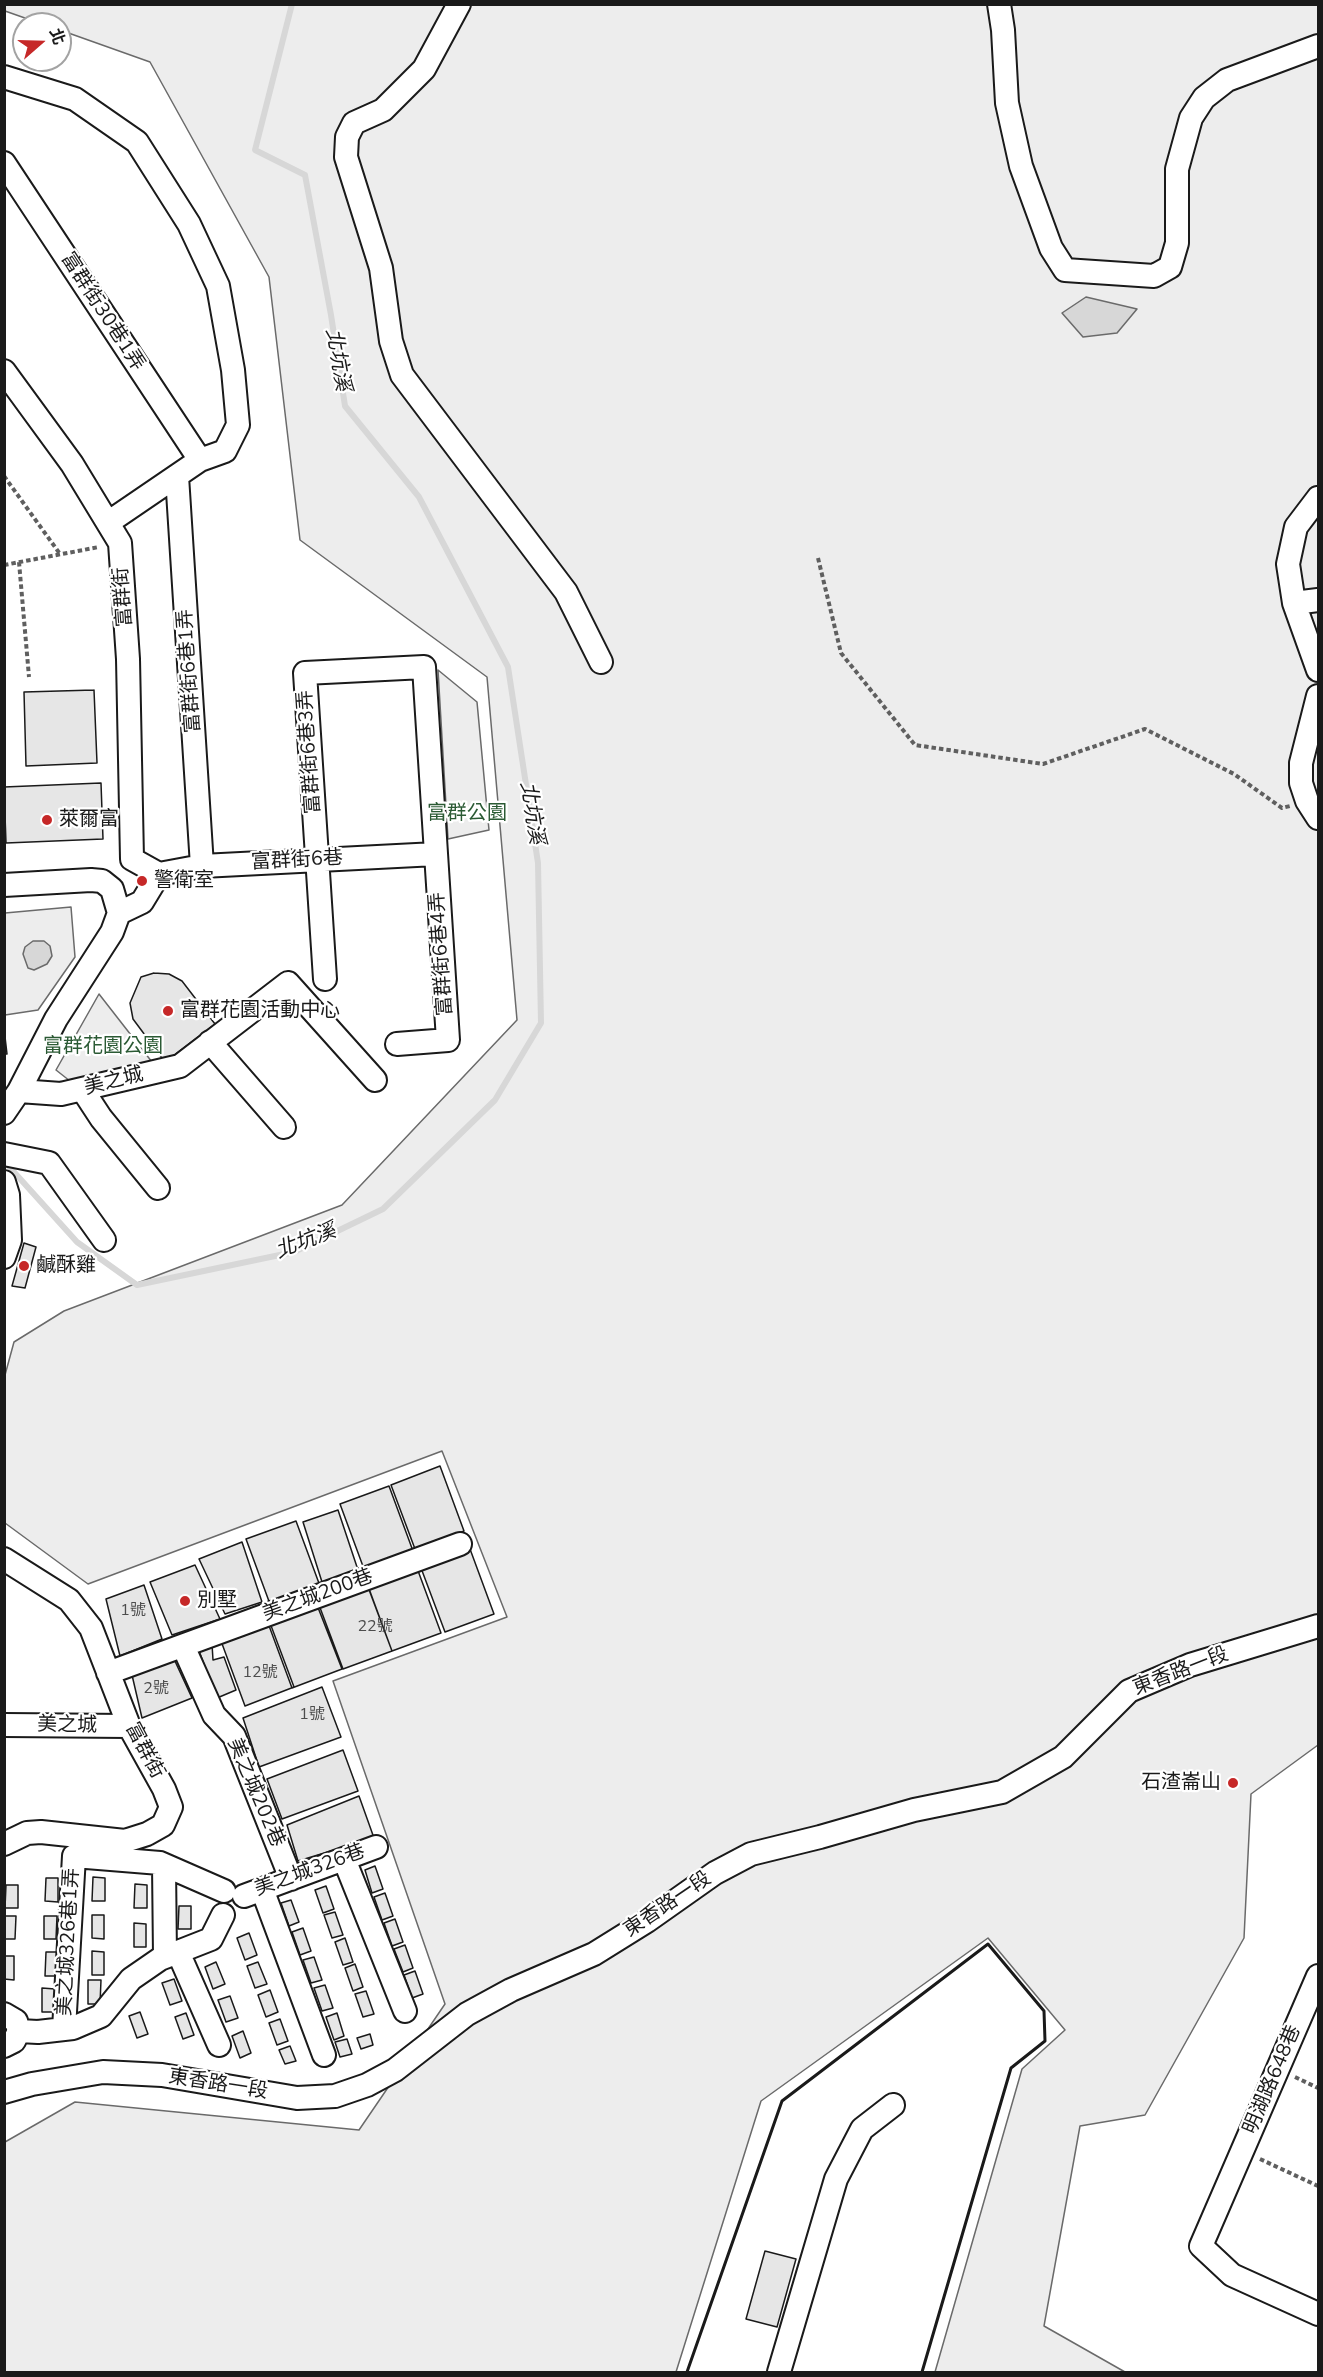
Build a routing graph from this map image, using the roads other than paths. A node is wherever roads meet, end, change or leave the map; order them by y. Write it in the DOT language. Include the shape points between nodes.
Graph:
graph roads {
  1 [pos="459,4"];
  2 [pos="999,4"];
  3 [pos="1318,46"];
  4 [pos="4,77"];
  5 [pos="4,163"];
  6 [pos="4,371"];
  7 [pos="201,460"];
  8 [pos="177,476"];
  9 [pos="1318,498"];
  10 [pos="109,522"];
  11 [pos="1318,600"];
  12 [pos="1294,603"];
  13 [pos="601,662"];
  14 [pos="1318,670"];
  15 [pos="1318,696"];
  16 [pos="1313,809"];
  17 [pos="436,854"];
  18 [pos="132,859"];
  19 [pos="317,860"];
  20 [pos="202,866"];
  21 [pos="159,874"];
  22 [pos="4,885"];
  23 [pos="111,889"];
  24 [pos="119,913"];
  25 [pos="326,979"];
  26 [pos="210,1042"];
  27 [pos="397,1044"];
  28 [pos="375,1080"];
  29 [pos="82,1089"];
  30 [pos="19,1091"];
  31 [pos="4,1113"];
  32 [pos="284,1127"];
  33 [pos="4,1154"];
  34 [pos="4,1182"];
  35 [pos="158,1188"];
  36 [pos="104,1240"];
  37 [pos="4,1257"];
  38 [pos="460,1544"];
  39 [pos="4,1559"];
  40 [pos="1318,1626"];
  41 [pos="183,1646"];
  42 [pos="108,1673"];
  43 [pos="4,1725"];
  44 [pos="129,1726"];
  45 [pos="4,1844"];
  46 [pos="376,1847"];
  47 [pos="344,1859"];
  48 [pos="164,1865"];
  49 [pos="291,1879"];
  50 [pos="244,1892"];
  51 [pos="171,1955"];
  52 [pos="1318,1976"];
  53 [pos="405,2011"];
  54 [pos="4,2014"];
  55 [pos="64,2029"];
  56 [pos="12,2039"];
  57 [pos="219,2045"];
  58 [pos="324,2055"];
  59 [pos="4,2092"];
  60 [pos="893,2105"];
  61 [pos="1318,2314"];
  62 [pos="779,2373"];
  1 -- 13 [label="street" via="424,69 383,110 354,123 347,137 346,157 381,268 391,341 402,375 566,592"];
  2 -- 3 [label="street" via="1007,103 1021,166 1051,248 1065,270 1154,276 1170,267 1177,243 1177,168 1191,118 1204,98 1227,80"];
  4 -- 7 [label="street" via="75,99 137,142 189,224 218,286 238,425 225,452"];
  5 -- 7 [label="street, 富群街30巷1弄"];
  6 -- 10 [label="street, 富群街"];
  7 -- 8 [label="street"];
  8 -- 10 [label="street"];
  8 -- 20 [label="street, 富群街6巷1弄"];
  9 -- 12 [label="street" via="1296,527 1288,564"];
  10 -- 18 [label="street, 富群街" via="120,543 128,658"];
  11 -- 12 [label="street"];
  12 -- 14 [label="street"];
  15 -- 16 [label="street" via="1300,763 1301,783"];
  17 -- 19 [label="street, 富群街6巷"];
  17 -- 19 [label="street, 富群街6巷3弄" via="424,667 371,669 305,673"];
  17 -- 27 [label="street, 富群街6巷4弄" via="448,1040"];
  18 -- 21 [label="street"];
  18 -- 23 [label="street"];
  19 -- 20 [label="street, 富群街6巷"];
  19 -- 25 [label="street"];
  20 -- 21 [label="street, 富群街6巷"];
  21 -- 24 [label="street" via="142,902"];
  22 -- 23 [label="street" via="91,879 102,881"];
  23 -- 24 [label="street"];
  24 -- 30 [label="street" via="112,932 56,1019"];
  26 -- 28 [label="street, 美之城" via="288,983"];
  26 -- 29 [label="street, 美之城" via="180,1066"];
  26 -- 32 [label="street"];
  29 -- 30 [label="street, 美之城" via="61,1094"];
  29 -- 35 [label="street"];
  30 -- 31 [label="street"];
  33 -- 36 [label="street" via="49,1163"];
  34 -- 37 [label="street" via="10,1240"];
  38 -- 41 [label="street, 美之城200巷"];
  39 -- 42 [label="street, 富群街" via="69,1600 91,1628"];
  40 -- 59 [label="street, 東香路一段" via="1190,1665 1129,1691 1063,1757 1002,1792 914,1810 751,1854 715,1873 594,1954 466,2014 395,2070 367,2085 334,2096 297,2098 162,2075 103,2072"];
  41 -- 42 [label="street, 美之城200巷"];
  41 -- 49 [label="street, 美之城202巷" via="214,1715 234,1736"];
  42 -- 44 [label="street, 富群街"];
  43 -- 44 [label="street, 美之城"];
  44 -- 45 [label="street, 富群街" via="171,1807 163,1825 124,1841 42,1832 27,1833"];
  46 -- 47 [label="street, 美之城326巷"];
  47 -- 49 [label="street, 美之城326巷"];
  47 -- 53 [label="street"];
  48 -- 50 [label="street"];
  48 -- 51 [label="street"];
  48 -- 55 [label="street, 美之城326巷1弄" via="74,1856"];
  49 -- 50 [label="street, 美之城326巷"];
  50 -- 51 [label="street" via="246,1907 239,1916 223,1915 211,1939"];
  50 -- 58 [label="street"];
  51 -- 55 [label="street" via="131,1979 101,2016"];
  51 -- 57 [label="street"];
  52 -- 61 [label="street, 明湖路648巷" via="1201,2246 1232,2275"];
  54 -- 56 [label="street" via="16,2021"];
  55 -- 56 [label="street"];
  60 -- 62 [label="street" via="862,2129 836,2179"];
}
